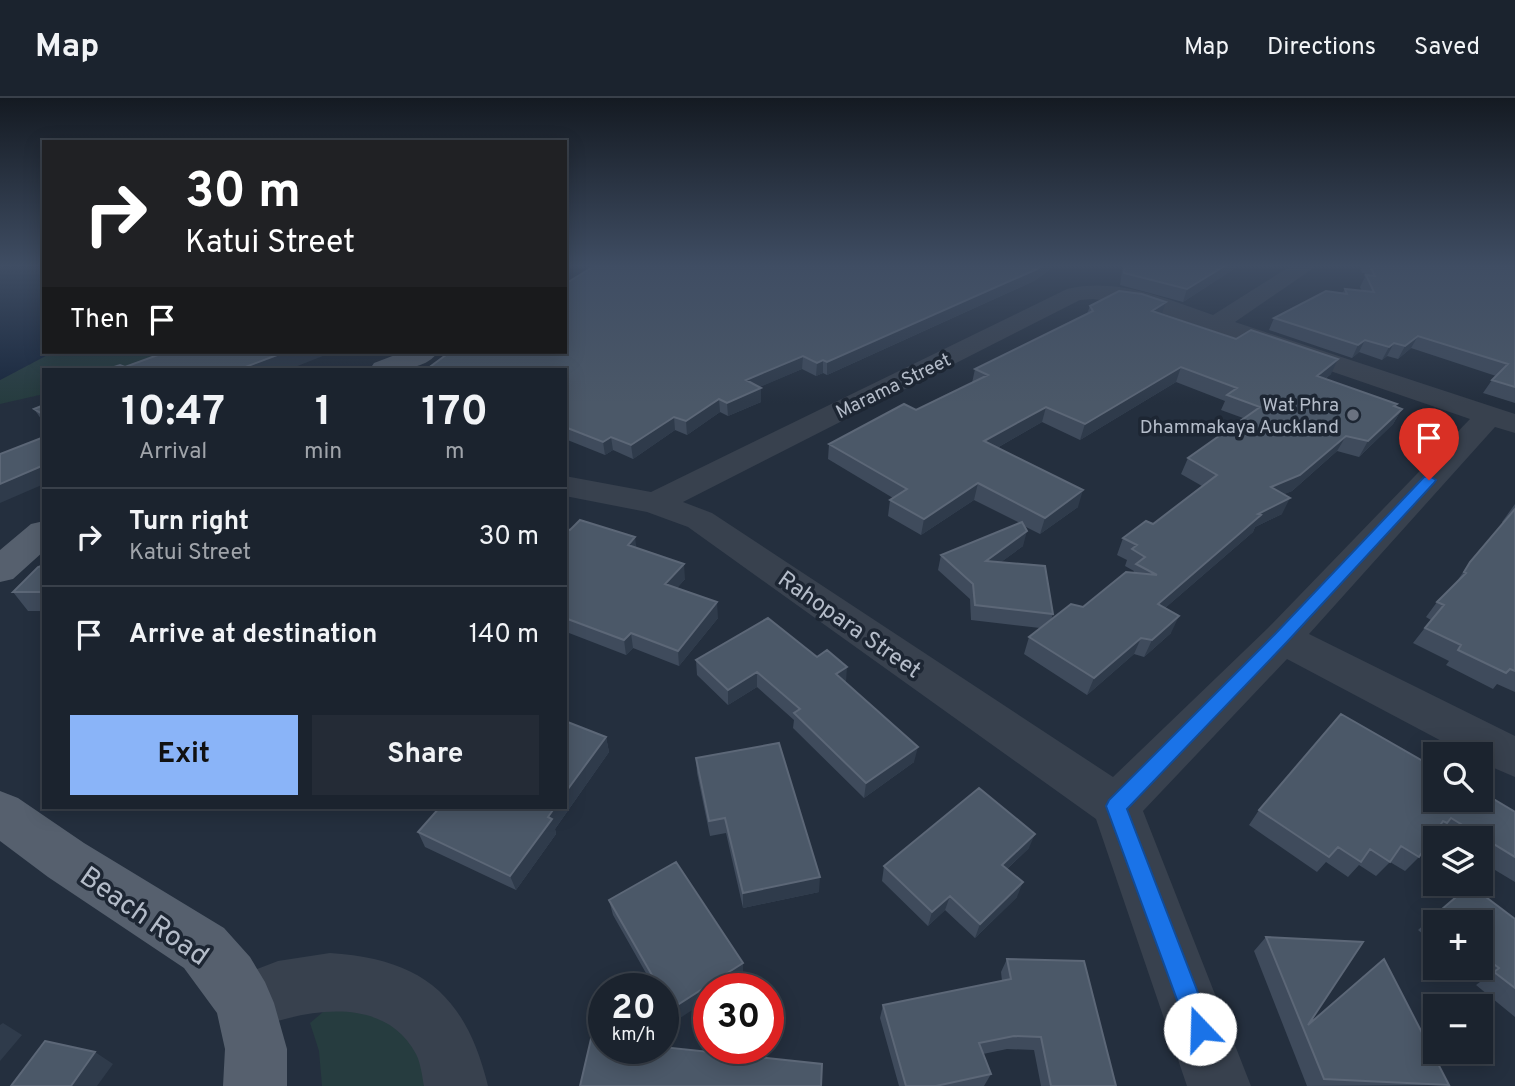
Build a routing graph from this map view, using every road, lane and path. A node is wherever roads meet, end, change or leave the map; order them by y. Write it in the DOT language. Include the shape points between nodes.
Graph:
graph roads {
  1 [pos="1040,311"];
  2 [pos="1173,311"];
  3 [pos="1236,311"];
  4 [pos="1216,324"];
  5 [pos="420,354"];
  6 [pos="386,368"];
  7 [pos="1502,420"];
  8 [pos="567,486"];
  9 [pos="655,502"];
  10 [pos="42,534"];
  11 [pos="0,570"];
  12 [pos="1282,638"];
  13 [pos="1515,758"];
  14 [pos="1116,806"];
  15 [pos="0,813"];
  16 [pos="244,1003"];
  17 [pos="255,1086"];
  18 [pos="456,1086"];
  19 [pos="1219,1086"];
  1 -- 9 [label="street, Marama Street"];
  2 -- 4 [label="street, Marama Street"];
  3 -- 4 [label="street"];
  4 -- 7 [label="street, Marama Street"];
  5 -- 6 [label="main road"];
  7 -- 12 [label="street"];
  8 -- 9 [label="street, Rahopara Street"];
  9 -- 14 [label="street, Rahopara Street" via="700,520"];
  10 -- 11 [label="main road"];
  12 -- 13 [label="street"];
  12 -- 14 [label="street"];
  14 -- 19 [label="street"];
  15 -- 16 [label="main road, Beach Road" via="204,948"];
  16 -- 17 [label="main road, Beach Road" via="256,1049"];
  16 -- 18 [label="street" via="289,987 322,983 357,985 395,995 421,1012 438,1032"];
}
